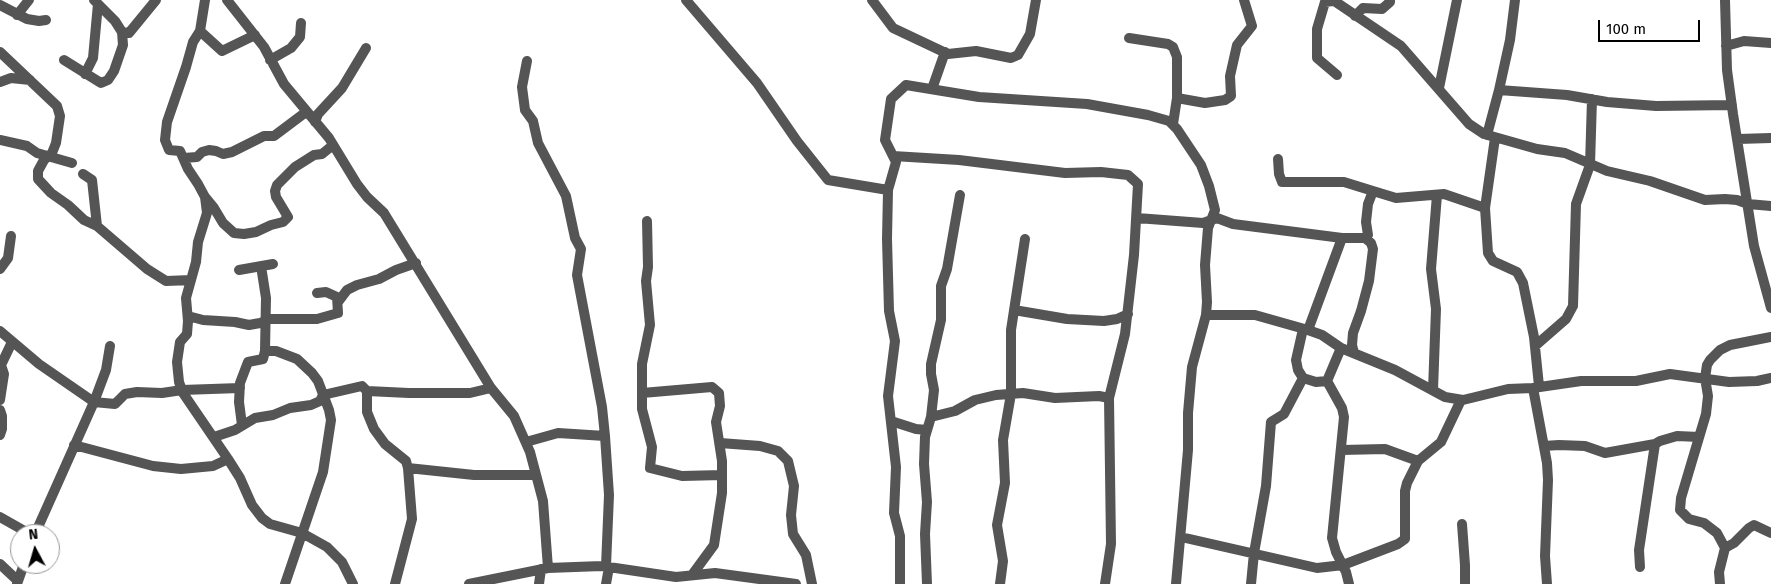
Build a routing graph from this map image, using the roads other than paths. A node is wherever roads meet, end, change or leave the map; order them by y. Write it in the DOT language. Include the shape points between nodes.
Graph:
graph roads {
  1 [pos="29,0"];
  2 [pos="156,0"];
  3 [pos="205,0"];
  4 [pos="227,0"];
  5 [pos="686,0"];
  6 [pos="872,0"];
  7 [pos="1036,0"];
  8 [pos="1244,0"];
  9 [pos="1333,0"];
  10 [pos="1390,0"];
  11 [pos="1457,0"];
  12 [pos="1515,0"];
  13 [pos="1725,0"];
  14 [pos="96,2"];
  15 [pos="0,5"];
  16 [pos="17,15"];
  17 [pos="1355,16"];
  18 [pos="46,20"];
  19 [pos="301,24"];
  20 [pos="200,31"];
  21 [pos="122,32"];
  22 [pos="255,35"];
  23 [pos="1129,38"];
  24 [pos="1771,43"];
  25 [pos="1726,46"];
  26 [pos="366,48"];
  27 [pos="0,52"];
  28 [pos="945,52"];
  29 [pos="64,60"];
  30 [pos="270,60"];
  31 [pos="527,61"];
  32 [pos="85,74"];
  33 [pos="1337,75"];
  34 [pos="30,80"];
  35 [pos="0,82"];
  36 [pos="1439,88"];
  37 [pos="932,89"];
  38 [pos="1500,90"];
  39 [pos="1177,98"];
  40 [pos="1592,99"];
  41 [pos="1732,105"];
  42 [pos="306,112"];
  43 [pos="315,122"];
  44 [pos="1173,124"];
  45 [pos="1491,137"];
  46 [pos="1771,138"];
  47 [pos="1738,139"];
  48 [pos="0,140"];
  49 [pos="334,145"];
  50 [pos="48,156"];
  51 [pos="893,156"];
  52 [pos="184,158"];
  53 [pos="1278,159"];
  54 [pos="72,163"];
  55 [pos="1590,165"];
  56 [pos="83,174"];
  57 [pos="888,190"];
  58 [pos="1373,192"];
  59 [pos="960,195"];
  60 [pos="1437,195"];
  61 [pos="205,197"];
  62 [pos="1748,204"];
  63 [pos="1771,206"];
  64 [pos="1485,208"];
  65 [pos="1137,218"];
  66 [pos="1210,220"];
  67 [pos="646,221"];
  68 [pos="97,226"];
  69 [pos="11,236"];
  70 [pos="1342,238"];
  71 [pos="1365,238"];
  72 [pos="1025,239"];
  73 [pos="416,263"];
  74 [pos="274,264"];
  75 [pos="261,266"];
  76 [pos="0,270"];
  77 [pos="239,270"];
  78 [pos="191,280"];
  79 [pos="317,293"];
  80 [pos="338,302"];
  81 [pos="1771,308"];
  82 [pos="1014,310"];
  83 [pos="1128,314"];
  84 [pos="1206,315"];
  85 [pos="188,316"];
  86 [pos="265,321"];
  87 [pos="1306,329"];
  88 [pos="0,331"];
  89 [pos="1771,337"];
  90 [pos="12,342"];
  91 [pos="110,346"];
  92 [pos="1535,346"];
  93 [pos="1340,348"];
  94 [pos="265,351"];
  95 [pos="1354,353"];
  96 [pos="1303,378"];
  97 [pos="1704,378"];
  98 [pos="1771,378"];
  99 [pos="1328,381"];
  100 [pos="1536,387"];
  101 [pos="240,388"];
  102 [pos="491,388"];
  103 [pos="182,390"];
  104 [pos="366,390"];
  105 [pos="1434,390"];
  106 [pos="642,393"];
  107 [pos="1011,394"];
  108 [pos="323,395"];
  109 [pos="1109,398"];
  110 [pos="0,400"];
  111 [pos="1461,400"];
  112 [pos="94,402"];
  113 [pos="0,410"];
  114 [pos="931,417"];
  115 [pos="891,421"];
  116 [pos="242,425"];
  117 [pos="927,430"];
  118 [pos="0,434"];
  119 [pos="605,436"];
  120 [pos="214,437"];
  121 [pos="1699,437"];
  122 [pos="526,442"];
  123 [pos="720,443"];
  124 [pos="1655,444"];
  125 [pos="74,445"];
  126 [pos="1544,446"];
  127 [pos="1342,450"];
  128 [pos="228,458"];
  129 [pos="1418,461"];
  130 [pos="408,468"];
  131 [pos="535,475"];
  132 [pos="722,475"];
  133 [pos="0,517"];
  134 [pos="12,524"];
  135 [pos="39,524"];
  136 [pos="1462,524"];
  137 [pos="302,533"];
  138 [pos="1771,533"];
  139 [pos="1181,537"];
  140 [pos="1725,548"];
  141 [pos="1254,553"];
  142 [pos="0,564"];
  143 [pos="1342,565"];
  144 [pos="608,567"];
  145 [pos="1640,567"];
  146 [pos="544,569"];
  147 [pos="689,578"];
  148 [pos="773,582"];
  149 [pos="17,583"];
  150 [pos="285,584"];
  151 [pos="353,584"];
  152 [pos="395,584"];
  153 [pos="469,584"];
  154 [pos="539,584"];
  155 [pos="606,584"];
  156 [pos="796,584"];
  157 [pos="812,584"];
  158 [pos="900,584"];
  159 [pos="926,584"];
  160 [pos="1000,584"];
  161 [pos="1105,584"];
  162 [pos="1176,584"];
  163 [pos="1251,584"];
  164 [pos="1349,584"];
  165 [pos="1465,584"];
  166 [pos="1547,584"];
  167 [pos="1720,584"];
  1 -- 16 [label="street"];
  2 -- 21 [label="street" via="129,33"];
  3 -- 20 [label="street"];
  4 -- 22 [label="street"];
  5 -- 57 [label="street" via="757,83 828,180"];
  6 -- 28 [label="street" via="893,28"];
  7 -- 28 [label="street" via="1030,34 1018,55 1011,58 976,50"];
  8 -- 39 [label="street" via="1252,26 1237,45 1230,76 1231,96 1226,100 1205,103"];
  9 -- 17 [label="street"];
  9 -- 33 [label="street" via="1325,2 1317,29 1317,58"];
  10 -- 17 [label="street" via="1382,8 1364,8"];
  11 -- 36 [label="street"];
  12 -- 38 [label="street"];
  13 -- 25 [label="street"];
  14 -- 21 [label="street" via="115,20"];
  14 -- 32 [label="street" via="93,58"];
  15 -- 16 [label="street"];
  16 -- 18 [label="street"];
  17 -- 36 [label="street" via="1401,46"];
  19 -- 30 [label="street" via="300,37 291,48"];
  20 -- 22 [label="street" via="222,51"];
  20 -- 52 [label="street" via="193,42 167,122 165,140 169,150 180,151"];
  21 -- 32 [label="street" via="123,45 108,80 101,83"];
  22 -- 30 [label="street"];
  23 -- 39 [label="street" via="1173,46 1177,57"];
  24 -- 25 [label="street" via="1744,41"];
  25 -- 41 [label="street"];
  26 -- 43 [label="street" via="342,88 318,114"];
  27 -- 34 [label="street"];
  28 -- 37 [label="street"];
  29 -- 32 [label="street"];
  30 -- 42 [label="street"];
  31 -- 119 [label="street" via="522,87 525,110 566,196 575,238 581,249 577,275 601,398"];
  34 -- 35 [label="street" via="11,78"];
  34 -- 50 [label="street" via="57,106 60,116 56,143"];
  36 -- 45 [label="street" via="1469,124"];
  37 -- 44 [label="street" via="979,97 1087,104 1148,115"];
  37 -- 51 [label="street" via="906,85 891,99 885,140"];
  38 -- 40 [label="street"];
  38 -- 45 [label="street"];
  39 -- 44 [label="street"];
  40 -- 41 [label="street" via="1656,106"];
  40 -- 55 [label="street"];
  41 -- 47 [label="street"];
  42 -- 43 [label="street"];
  42 -- 52 [label="street" via="274,136 264,136 232,152 223,154 209,150 197,157"];
  43 -- 49 [label="street"];
  44 -- 66 [label="street" via="1201,165 1215,210"];
  45 -- 55 [label="street" via="1565,153"];
  45 -- 64 [label="street"];
  46 -- 47 [label="street"];
  47 -- 62 [label="street"];
  48 -- 50 [label="street" via="27,146"];
  49 -- 61 [label="street" via="295,167 277,185 276,197 288,217 283,222 256,232 234,233"];
  49 -- 73 [label="street" via="357,184 384,213"];
  50 -- 54 [label="street"];
  50 -- 68 [label="street" via="38,171 38,179 51,194"];
  51 -- 57 [label="street" via="896,162"];
  51 -- 65 [label="street" via="959,160 1065,173 1128,175 1138,184"];
  52 -- 61 [label="street"];
  53 -- 58 [label="street" via="1282,182 1344,182"];
  55 -- 62 [label="street" via="1705,200 1737,200"];
  55 -- 92 [label="street" via="1576,204 1573,306 1566,319"];
  56 -- 68 [label="street" via="92,180"];
  57 -- 115 [label="street" via="890,311 895,342 888,396"];
  58 -- 60 [label="street" via="1396,198"];
  58 -- 71 [label="street" via="1368,204 1368,235"];
  59 -- 114 [label="street" via="947,270 941,286 941,320 931,364 934,390"];
  60 -- 64 [label="street" via="1444,194"];
  60 -- 105 [label="street" via="1431,269 1436,309"];
  61 -- 78 [label="street" via="207,213"];
  62 -- 63 [label="street"];
  62 -- 81 [label="street" via="1754,246"];
  64 -- 92 [label="street" via="1488,253 1493,261 1520,277"];
  65 -- 66 [label="street" via="1203,223"];
  65 -- 83 [label="street"];
  66 -- 70 [label="street" via="1217,218 1233,224"];
  66 -- 84 [label="street" via="1205,265"];
  67 -- 106 [label="street" via="650,325 642,364"];
  68 -- 78 [label="street" via="166,281"];
  69 -- 76 [label="street" via="8,258"];
  70 -- 71 [label="street"];
  70 -- 87 [label="street"];
  71 -- 95 [label="street" via="1372,243 1373,249 1369,281 1353,333"];
  72 -- 82 [label="street"];
  73 -- 80 [label="street" via="347,290"];
  73 -- 102 [label="street"];
  74 -- 75 [label="street"];
  75 -- 77 [label="street"];
  75 -- 86 [label="street" via="266,298"];
  78 -- 85 [label="street" via="186,298"];
  79 -- 80 [label="street" via="326,292 338,297"];
  80 -- 86 [label="street" via="338,313 330,316"];
  82 -- 83 [label="street" via="1067,319 1104,321"];
  82 -- 107 [label="street"];
  83 -- 109 [label="street"];
  84 -- 87 [label="street" via="1255,315"];
  84 -- 139 [label="street" via="1192,368"];
  85 -- 86 [label="street" via="249,325"];
  85 -- 103 [label="street" via="187,334 180,342 177,362"];
  86 -- 94 [label="street"];
  87 -- 93 [label="street" via="1322,335"];
  87 -- 96 [label="street" via="1296,360"];
  88 -- 90 [label="street"];
  89 -- 97 [label="street" via="1720,350 1707,365"];
  90 -- 110 [label="street" via="1,365 4,374"];
  90 -- 112 [label="street"];
  91 -- 112 [label="street" via="106,370"];
  92 -- 100 [label="street"];
  93 -- 95 [label="street"];
  93 -- 99 [label="street"];
  94 -- 101 [label="street" via="263,359 248,362"];
  94 -- 108 [label="street" via="276,351 297,359 318,381"];
  95 -- 105 [label="street"];
  96 -- 99 [label="street"];
  96 -- 141 [label="street" via="1284,414 1269,426 1266,486"];
  97 -- 98 [label="street" via="1740,382"];
  97 -- 100 [label="street" via="1670,374 1636,381 1581,381"];
  97 -- 121 [label="street" via="1708,396"];
  99 -- 127 [label="street" via="1344,412"];
  100 -- 111 [label="street" via="1508,389"];
  100 -- 126 [label="street"];
  101 -- 103 [label="street"];
  101 -- 116 [label="street"];
  102 -- 104 [label="street" via="470,393"];
  102 -- 122 [label="street" via="514,416"];
  103 -- 112 [label="street" via="125,394 115,404"];
  103 -- 120 [label="street"];
  104 -- 108 [label="street" via="362,386"];
  104 -- 130 [label="street" via="367,412 374,429 385,444 406,461"];
  105 -- 111 [label="street" via="1445,397"];
  106 -- 123 [label="street" via="712,387 719,394 716,422"];
  106 -- 132 [label="street" via="642,409 652,447 650,468 682,476"];
  107 -- 109 [label="street"];
  107 -- 114 [label="street" via="975,400 955,411"];
  107 -- 160 [label="street" via="1003,440 1005,482 998,525 1003,561"];
  108 -- 116 [label="street" via="320,401 311,405 255,418"];
  108 -- 137 [label="street" via="331,420 324,472"];
  109 -- 161 [label="street" via="1111,544"];
  111 -- 129 [label="street" via="1441,442"];
  112 -- 125 [label="street"];
  113 -- 118 [label="street"];
  114 -- 117 [label="street"];
  115 -- 117 [label="street"];
  115 -- 158 [label="street" via="896,467 894,513 900,536"];
  116 -- 120 [label="street"];
  117 -- 159 [label="street" via="924,464"];
  119 -- 122 [label="street" via="558,433"];
  119 -- 144 [label="street" via="609,495"];
  120 -- 128 [label="street"];
  121 -- 124 [label="street" via="1677,436"];
  121 -- 140 [label="street" via="1680,510 1689,519 1704,523 1717,533"];
  122 -- 131 [label="street"];
  123 -- 132 [label="street"];
  123 -- 157 [label="street" via="778,451 788,462 794,486 793,534 806,555"];
  124 -- 126 [label="street" via="1605,453 1585,446"];
  124 -- 145 [label="street" via="1639,550"];
  125 -- 128 [label="street" via="172,468 213,466"];
  125 -- 135 [label="street"];
  126 -- 166 [label="street" via="1548,480"];
  127 -- 129 [label="street" via="1385,449"];
  127 -- 143 [label="street" via="1332,538"];
  128 -- 137 [label="street" via="262,518 270,524"];
  129 -- 143 [label="street" via="1405,491 1405,538 1398,544"];
  130 -- 131 [label="street" via="474,475"];
  130 -- 152 [label="street" via="412,519"];
  131 -- 146 [label="street" via="544,510"];
  132 -- 147 [label="street" via="714,545"];
  133 -- 134 [label="street"];
  136 -- 165 [label="street"];
  137 -- 150 [label="street"];
  137 -- 151 [label="street" via="327,547 342,562"];
  138 -- 140 [label="street" via="1754,526"];
  139 -- 141 [label="street"];
  139 -- 162 [label="street"];
  140 -- 167 [label="street" via="1719,572"];
  141 -- 143 [label="street" via="1317,568"];
  141 -- 163 [label="street"];
  142 -- 149 [label="street"];
  143 -- 164 [label="street"];
  144 -- 146 [label="street"];
  144 -- 147 [label="street"];
  144 -- 155 [label="street"];
  146 -- 153 [label="street"];
  146 -- 154 [label="street"];
  147 -- 148 [label="street" via="715,573"];
  148 -- 156 [label="street"];
}
